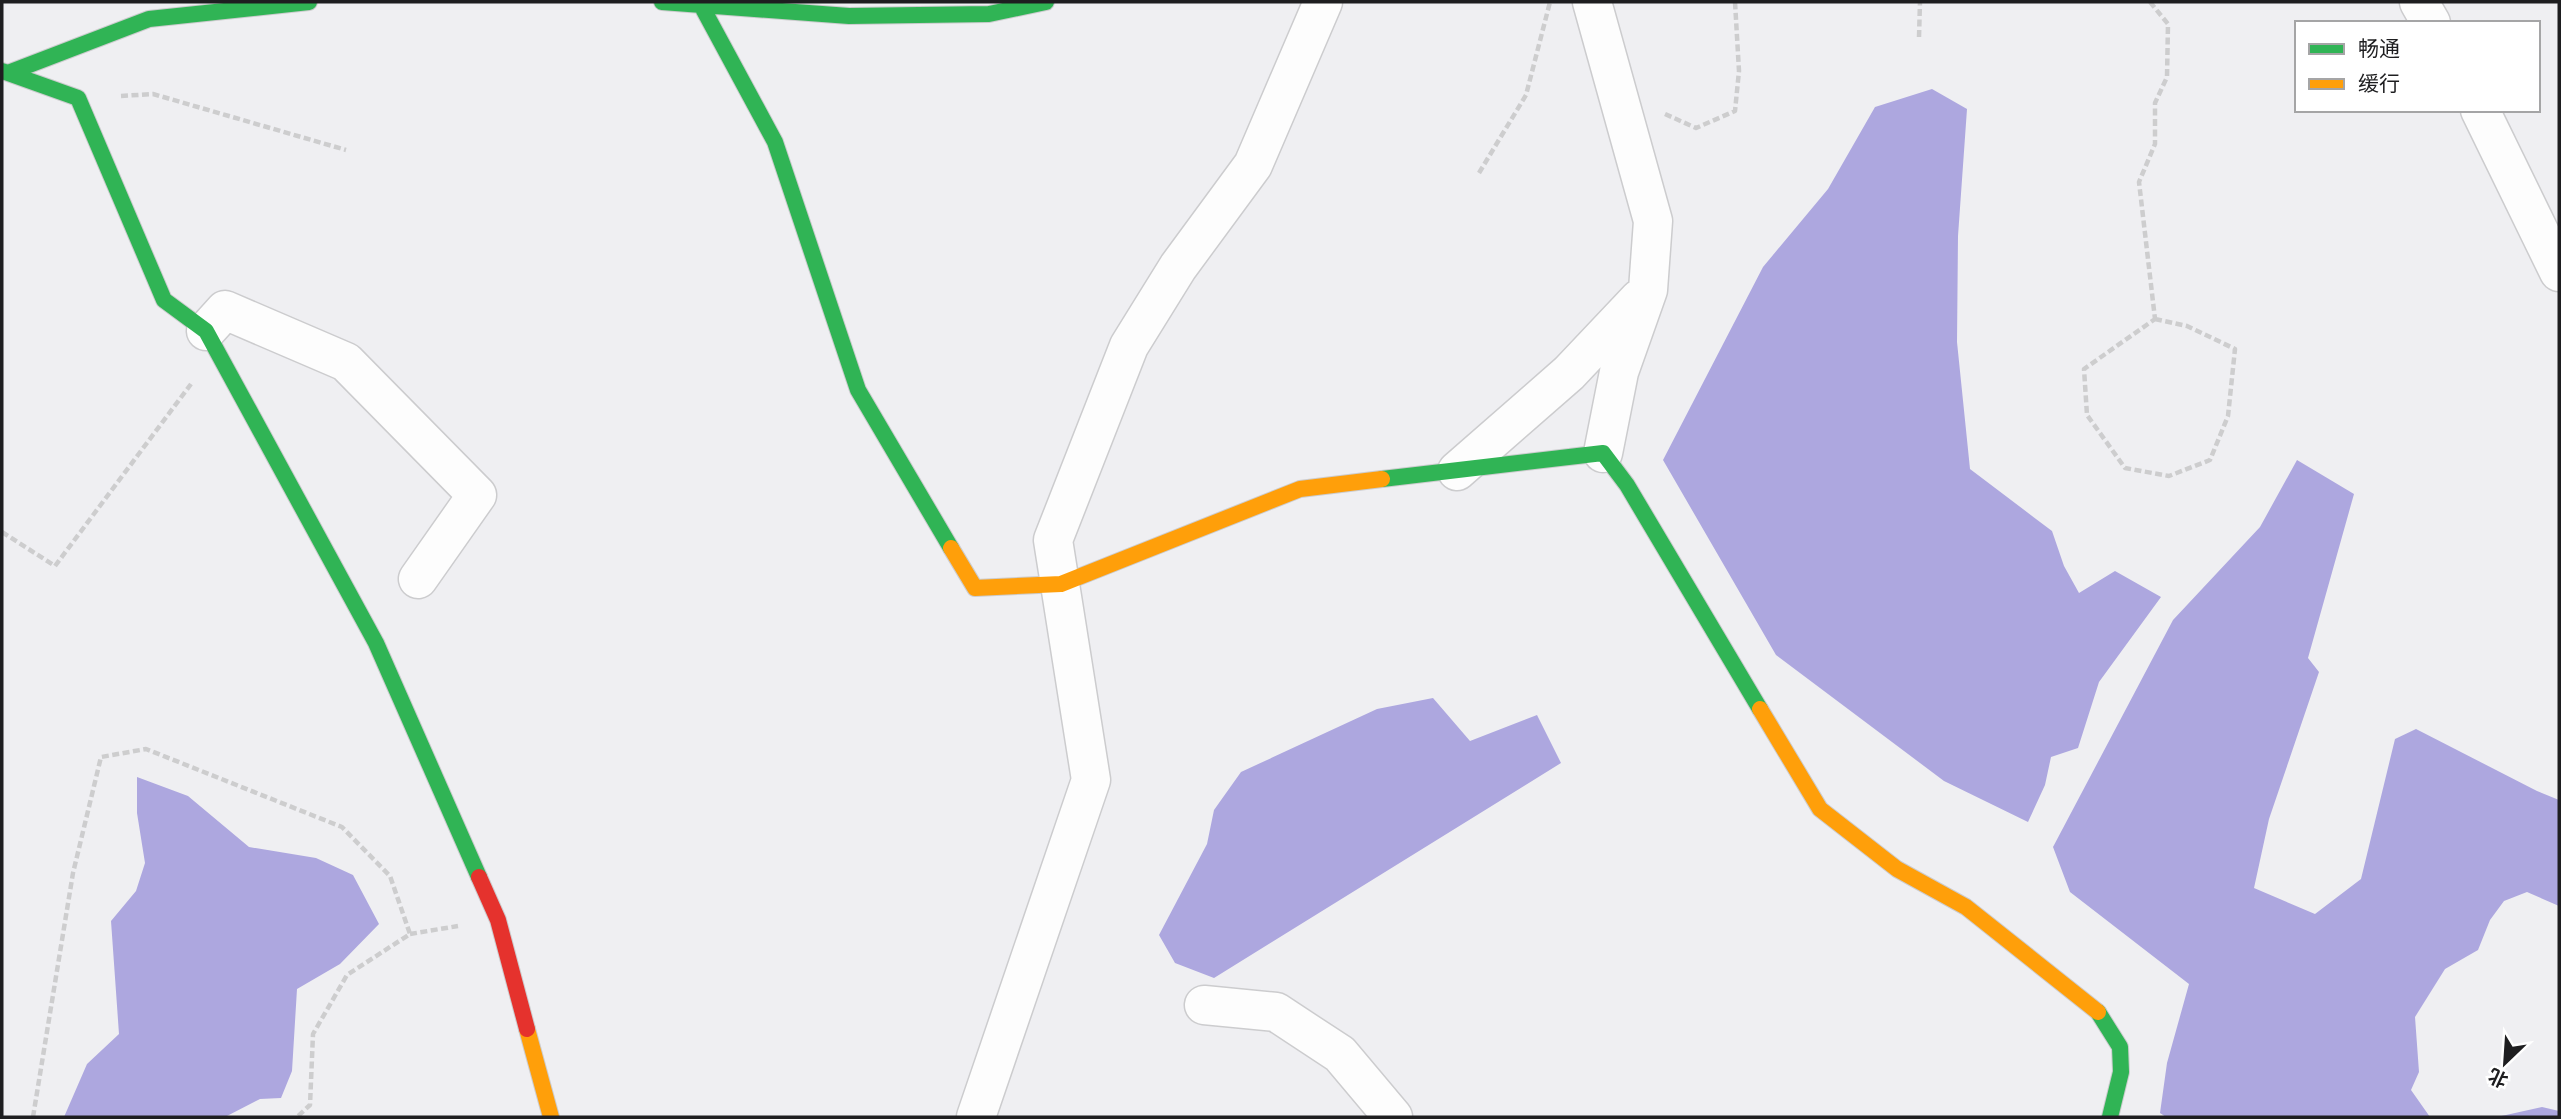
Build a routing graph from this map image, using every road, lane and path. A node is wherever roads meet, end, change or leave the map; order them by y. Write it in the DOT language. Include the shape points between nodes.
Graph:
graph roads {
  1 [pos="309,2"];
  2 [pos="662,2"];
  3 [pos="1046,2"];
  4 [pos="1323,2"];
  5 [pos="1550,2"];
  6 [pos="1592,2"];
  7 [pos="1735,2"];
  8 [pos="1920,2"];
  9 [pos="2150,2"];
  10 [pos="2419,2"];
  11 [pos="701,5"];
  12 [pos="2430,21"];
  13 [pos="1919,37"];
  14 [pos="5,72"];
  15 [pos="1617,92"];
  16 [pos="78,98"];
  17 [pos="2481,112"];
  18 [pos="346,150"];
  19 [pos="1479,173"];
  20 [pos="2559,272"];
  21 [pos="1648,290"];
  22 [pos="2155,319"];
  23 [pos="211,340"];
  24 [pos="1603,453"];
  25 [pos="1457,471"];
  26 [pos="2,532"];
  27 [pos="418,579"];
  28 [pos="1061,584"];
  29 [pos="1204,1005"];
  30 [pos="33,1117"];
  31 [pos="296,1117"];
  32 [pos="551,1117"];
  33 [pos="976,1117"];
  34 [pos="1393,1117"];
  35 [pos="2110,1117"];
  1 -- 14 [label="street" via="149,19"];
  2 -- 11 [label="street"];
  3 -- 11 [label="street" via="989,14 849,16"];
  4 -- 28 [label="street" via="1253,164 1178,267 1129,346 1053,540"];
  5 -- 19 [label="path" via="1525,95"];
  6 -- 15 [label="street"];
  7 -- 15 [label="path" via="1739,71 1735,111 1696,128"];
  8 -- 13 [label="path"];
  9 -- 22 [label="path" via="2168,24 2167,77 2155,103 2155,144 2139,181"];
  10 -- 12 [label="street"];
  11 -- 28 [label="street" via="775,142 858,390 975,588"];
  14 -- 16 [label="street"];
  15 -- 21 [label="street" via="1653,221"];
  16 -- 18 [label="path" via="153,94"];
  16 -- 23 [label="street" via="164,300"];
  17 -- 20 [label="street"];
  21 -- 24 [label="street" via="1619,372"];
  21 -- 25 [label="street" via="1569,373"];
  22 -- 22 [label="path" via="2084,369 2087,415 2125,468 2169,477 2210,460 2228,416 2235,349 2187,326"];
  23 -- 26 [label="path" via="55,566"];
  23 -- 27 [label="street" via="225,310 346,362 477,495"];
  23 -- 32 [label="street" via="376,643 498,919"];
  24 -- 25 [label="street"];
  24 -- 35 [label="street" via="1627,485 1820,809 1897,869 1966,907 2096,1009 2120,1047 2121,1072"];
  25 -- 28 [label="street" via="1300,489"];
  28 -- 33 [label="street" via="1091,780"];
  29 -- 34 [label="street" via="1276,1012 1340,1054"];
  30 -- 31 [label="path" via="73,873 101,757 146,749 341,827 390,876 410,934 347,975 313,1034 310,1105"];
}
